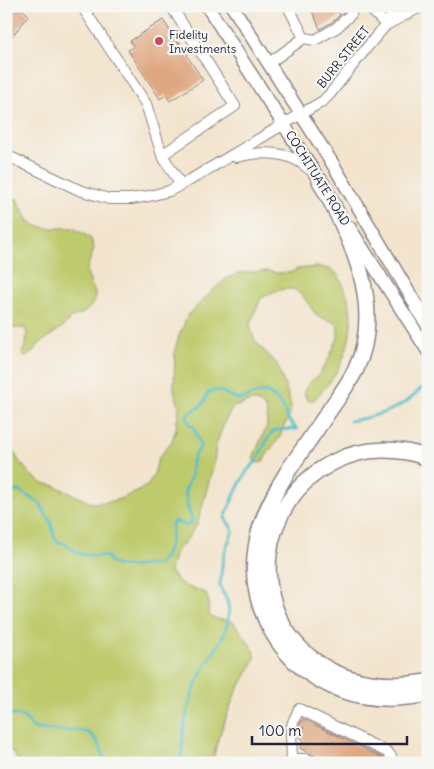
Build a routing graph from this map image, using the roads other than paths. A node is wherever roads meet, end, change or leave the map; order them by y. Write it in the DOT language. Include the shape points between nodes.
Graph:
graph roads {
  1 [pos="91,6"];
  2 [pos="171,6"];
  3 [pos="206,6"];
  4 [pos="232,6"];
  5 [pos="288,6"];
  6 [pos="354,6"];
  7 [pos="368,6"];
  8 [pos="400,6"];
  9 [pos="422,6"];
  10 [pos="386,25"];
  11 [pos="304,38"];
  12 [pos="269,63"];
  13 [pos="302,114"];
  14 [pos="284,125"];
  15 [pos="162,154"];
  16 [pos="6,155"];
  17 [pos="220,162"];
  18 [pos="320,181"];
  19 [pos="182,185"];
  20 [pos="417,307"];
  21 [pos="428,324"];
  22 [pos="428,351"];
  23 [pos="428,458"];
  24 [pos="428,682"];
  25 [pos="428,694"];
  26 [pos="292,761"];
  27 [pos="314,763"];
  28 [pos="394,763"];
  1 -- 15 [label="street" via="85,11 146,104"];
  2 -- 15 [label="street" via="236,106"];
  3 -- 14 [label="main road, COCHITUATE ROAD"];
  4 -- 12 [label="main road, COCHITUATE ROAD"];
  5 -- 11 [label="street"];
  6 -- 11 [label="street" via="351,14 336,28 315,40"];
  7 -- 10 [label="street"];
  8 -- 10 [label="street"];
  9 -- 10 [label="street, BURR STREET"];
  10 -- 13 [label="street, BURR STREET" via="327,98"];
  11 -- 12 [label="street"];
  12 -- 13 [label="main road, COCHITUATE ROAD"];
  13 -- 14 [label="street, BURR STREET"];
  13 -- 20 [label="main road, COCHITUATE ROAD"];
  14 -- 17 [label="street, BURR STREET"];
  14 -- 18 [label="main road, COCHITUATE ROAD"];
  15 -- 19 [label="street"];
  16 -- 19 [label="street" via="79,190 109,199 150,196"];
  17 -- 18 [label="street" via="248,154 275,154 300,162"];
  17 -- 19 [label="street"];
  18 -- 22 [label="main road, COCHITUATE ROAD"];
  18 -- 25 [label="highway" via="342,224 362,276 368,309 366,337 350,379 274,494 256,549 258,597 265,619 278,642 294,661 316,678 341,690 366,696 392,698"];
  20 -- 21 [label="highway"];
  23 -- 24 [label="highway" via="402,451 378,450 347,456 324,467 300,486 285,507 274,529 268,565 271,594 280,620 288,634 315,661 338,674 368,683"];
  26 -- 27 [label="street" via="306,759"];
  26 -- 28 [label="street" via="291,729 299,709 387,752"];
}
